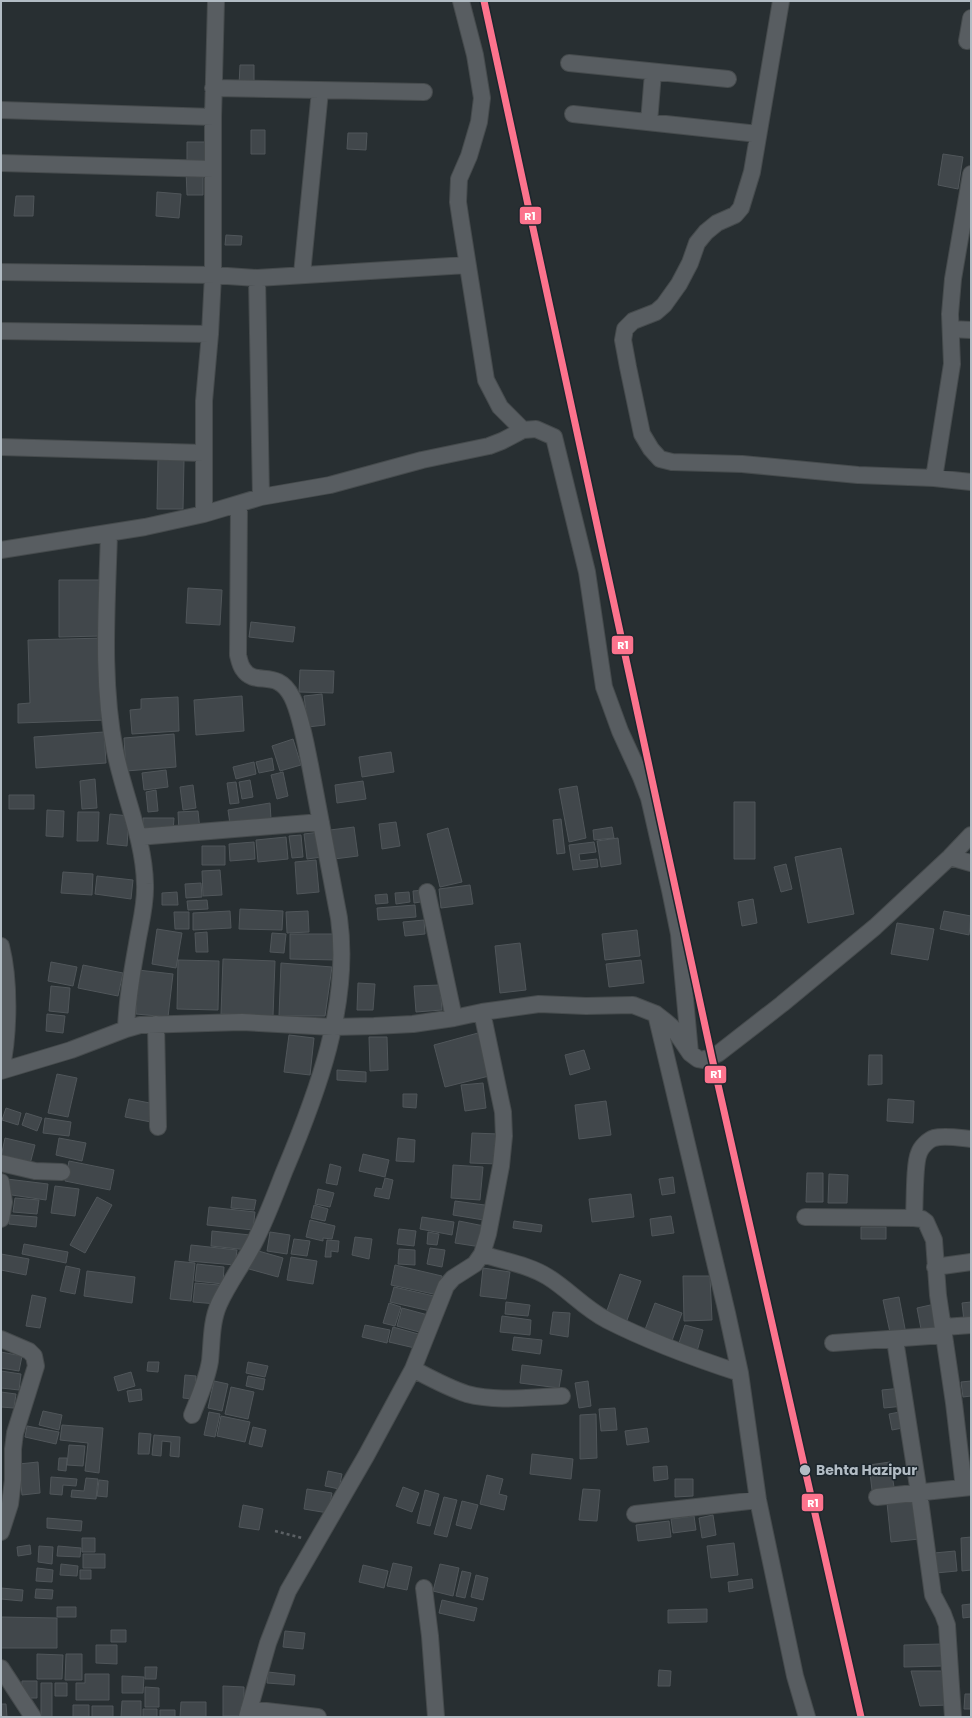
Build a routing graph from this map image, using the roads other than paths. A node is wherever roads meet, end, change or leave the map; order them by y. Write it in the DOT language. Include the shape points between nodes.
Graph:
graph roads {
  1 [pos="216,1"];
  2 [pos="461,1"];
  3 [pos="781,1"];
  4 [pos="971,18"];
  5 [pos="967,41"];
  6 [pos="569,63"];
  7 [pos="654,73"];
  8 [pos="728,79"];
  9 [pos="214,88"];
  10 [pos="320,91"];
  11 [pos="424,92"];
  12 [pos="1,110"];
  13 [pos="573,114"];
  14 [pos="213,117"];
  15 [pos="649,122"];
  16 [pos="758,134"];
  17 [pos="1,163"];
  18 [pos="213,169"];
  19 [pos="971,174"];
  20 [pos="468,265"];
  21 [pos="1,272"];
  22 [pos="302,274"];
  23 [pos="213,275"];
  24 [pos="257,278"];
  25 [pos="951,329"];
  26 [pos="971,330"];
  27 [pos="1,331"];
  28 [pos="210,334"];
  29 [pos="523,430"];
  30 [pos="1,447"];
  31 [pos="203,453"];
  32 [pos="934,478"];
  33 [pos="971,482"];
  34 [pos="260,497"];
  35 [pos="239,504"];
  36 [pos="204,514"];
  37 [pos="109,533"];
  38 [pos="1,550"];
  39 [pos="321,822"];
  40 [pos="971,835"];
  41 [pos="138,837"];
  42 [pos="950,857"];
  43 [pos="971,863"];
  44 [pos="427,892"];
  45 [pos="1,946"];
  46 [pos="482,1012"];
  47 [pos="656,1014"];
  48 [pos="454,1018"];
  49 [pos="156,1024"];
  50 [pos="332,1027"];
  51 [pos="126,1029"];
  52 [pos="690,1053"];
  53 [pos="1,1071"];
  54 [pos="158,1126"];
  55 [pos="971,1139"];
  56 [pos="1,1163"];
  57 [pos="62,1172"];
  58 [pos="1,1182"];
  59 [pos="805,1217"];
  60 [pos="914,1218"];
  61 [pos="1,1219"];
  62 [pos="482,1254"];
  63 [pos="971,1262"];
  64 [pos="935,1267"];
  65 [pos="971,1325"];
  66 [pos="944,1331"];
  67 [pos="1,1339"];
  68 [pos="895,1340"];
  69 [pos="833,1343"];
  70 [pos="413,1369"];
  71 [pos="740,1373"];
  72 [pos="562,1396"];
  73 [pos="192,1415"];
  74 [pos="967,1487"];
  75 [pos="919,1493"];
  76 [pos="877,1497"];
  77 [pos="758,1500"];
  78 [pos="635,1514"];
  79 [pos="1,1532"];
  80 [pos="424,1588"];
  81 [pos="1,1668"];
  82 [pos="248,1713"];
  83 [pos="33,1717"];
  84 [pos="318,1717"];
  85 [pos="436,1717"];
  86 [pos="807,1717"];
  87 [pos="953,1717"];
  1 -- 9 [label="street"];
  2 -- 20 [label="street" via="476,56 482,98 479,122 458,188"];
  3 -- 16 [label="street"];
  4 -- 5 [label="street"];
  6 -- 7 [label="street"];
  7 -- 8 [label="street"];
  7 -- 15 [label="street"];
  9 -- 10 [label="street"];
  9 -- 14 [label="street"];
  10 -- 11 [label="street"];
  10 -- 22 [label="street"];
  12 -- 14 [label="street"];
  13 -- 15 [label="street"];
  14 -- 18 [label="street"];
  15 -- 16 [label="street"];
  16 -- 32 [label="street" via="752,172 741,208 735,215 717,223 697,242 680,284 664,305 625,328 623,340 642,434 660,459 672,462 742,464 858,475"];
  17 -- 18 [label="street"];
  18 -- 23 [label="street"];
  19 -- 25 [label="street" via="953,279"];
  20 -- 22 [label="street"];
  20 -- 29 [label="street" via="486,380 500,407"];
  21 -- 23 [label="street"];
  22 -- 24 [label="street"];
  23 -- 24 [label="street"];
  23 -- 28 [label="street"];
  24 -- 34 [label="street"];
  25 -- 26 [label="street"];
  25 -- 32 [label="street" via="952,364"];
  27 -- 28 [label="street"];
  28 -- 31 [label="street" via="204,401"];
  29 -- 34 [label="street" via="502,441 472,450 422,460 330,485"];
  29 -- 52 [label="street" via="536,429 554,436 591,590 604,687 649,798 670,890 679,934"];
  30 -- 31 [label="street"];
  31 -- 36 [label="street"];
  32 -- 33 [label="street"];
  34 -- 35 [label="street"];
  35 -- 36 [label="street"];
  35 -- 39 [label="street" via="238,655 242,669 248,675 283,684 293,698"];
  36 -- 37 [label="street"];
  37 -- 38 [label="street"];
  37 -- 41 [label="street" via="106,612 110,714 115,751"];
  39 -- 41 [label="street"];
  39 -- 50 [label="street" via="342,942 342,970"];
  40 -- 42 [label="street"];
  41 -- 51 [label="street" via="144,863 145,886 143,912 127,1001"];
  42 -- 43 [label="street"];
  42 -- 52 [label="street" via="874,927 782,1004 718,1053 704,1060"];
  44 -- 48 [label="street"];
  45 -- 53 [label="street" via="7,1028 6,1050"];
  46 -- 47 [label="street" via="539,1004 621,1004 633,1005"];
  46 -- 48 [label="street"];
  46 -- 62 [label="street" via="503,1112 504,1136 501,1166"];
  47 -- 52 [label="street" via="673,1028"];
  47 -- 71 [label="street"];
  48 -- 50 [label="street" via="413,1024"];
  49 -- 50 [label="street" via="242,1022"];
  49 -- 51 [label="street"];
  49 -- 54 [label="street"];
  50 -- 73 [label="street" via="315,1093 296,1144 254,1243 219,1305 213,1327 206,1379"];
  51 -- 53 [label="street" via="71,1050"];
  55 -- 60 [label="street" via="939,1137 924,1145 917,1163"];
  56 -- 57 [label="street" via="35,1171"];
  58 -- 61 [label="street" via="4,1202"];
  59 -- 60 [label="street"];
  60 -- 64 [label="street" via="922,1219 934,1240"];
  62 -- 70 [label="street" via="475,1264 453,1278 446,1286"];
  62 -- 71 [label="street" via="548,1277 606,1320 660,1346"];
  63 -- 64 [label="street"];
  64 -- 66 [label="street"];
  65 -- 66 [label="street"];
  66 -- 68 [label="street"];
  66 -- 74 [label="street"];
  67 -- 79 [label="street" via="29,1352 34,1356 36,1366 15,1432 10,1504"];
  68 -- 69 [label="street"];
  68 -- 75 [label="street"];
  70 -- 72 [label="street" via="467,1394 491,1397"];
  70 -- 82 [label="street" via="286,1597 268,1643"];
  71 -- 77 [label="street"];
  74 -- 75 [label="street"];
  75 -- 76 [label="street"];
  75 -- 87 [label="street" via="933,1595 947,1625"];
  77 -- 78 [label="street"];
  77 -- 86 [label="street" via="795,1676"];
  80 -- 85 [label="street"];
  81 -- 83 [label="street"];
  82 -- 84 [label="street"];
}
